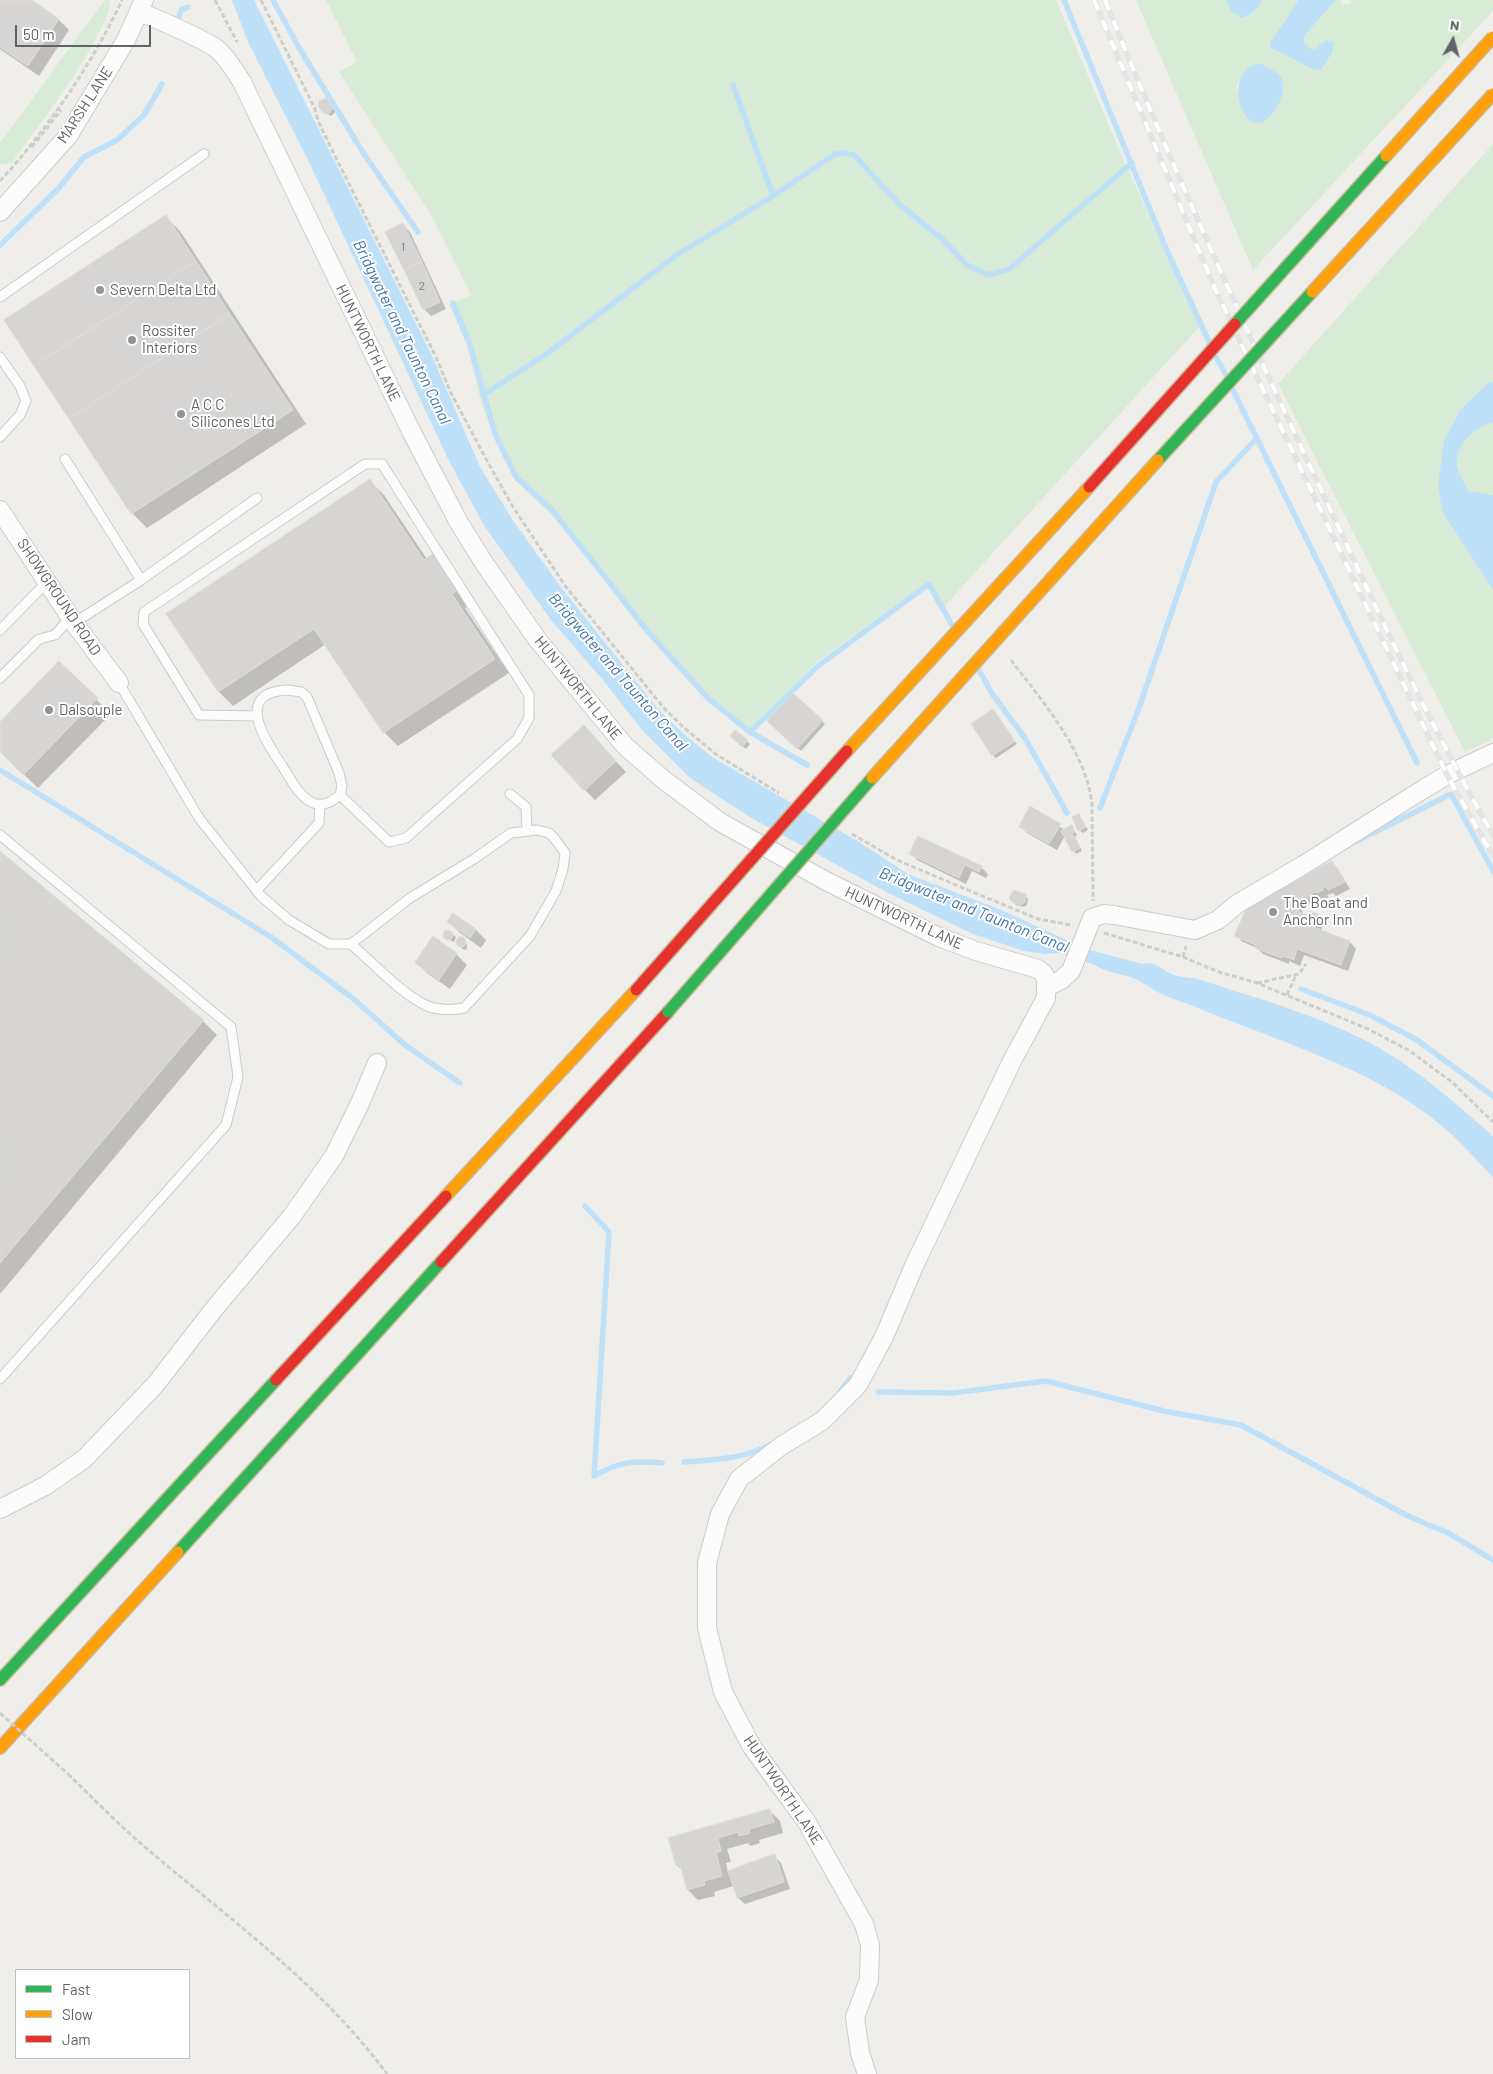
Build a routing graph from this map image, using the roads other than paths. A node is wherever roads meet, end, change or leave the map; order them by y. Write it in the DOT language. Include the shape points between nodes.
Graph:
graph roads {
  1 [pos="142,6"];
  2 [pos="1493,37"];
  3 [pos="1493,94"];
  4 [pos="204,154"];
  5 [pos="0,212"];
  6 [pos="0,297"];
  7 [pos="0,357"];
  8 [pos="0,437"];
  9 [pos="65,459"];
  10 [pos="257,498"];
  11 [pos="0,510"];
  12 [pos="141,580"];
  13 [pos="47,582"];
  14 [pos="72,621"];
  15 [pos="0,630"];
  16 [pos="0,678"];
  17 [pos="119,682"];
  18 [pos="257,716"];
  19 [pos="1493,753"];
  20 [pos="510,794"];
  21 [pos="340,796"];
  22 [pos="320,804"];
  23 [pos="527,831"];
  24 [pos="0,835"];
  25 [pos="257,890"];
  26 [pos="352,944"];
  27 [pos="1047,986"];
  28 [pos="377,1063"];
  29 [pos="0,1379"];
  30 [pos="0,1509"];
  31 [pos="0,1680"];
  32 [pos="0,1748"];
  33 [pos="866,2074"];
  1 -- 5 [label="street, MARSH LANE" via="126,40 68,136"];
  1 -- 27 [label="street, HUNTWORTH LANE" via="227,58 284,165 410,429 458,521 537,639 625,746 720,822 826,881 939,937 1038,969 1044,973"];
  2 -- 31 [label="highway, bridge" via="996,590 814,787 636,990"];
  3 -- 32 [label="highway, bridge" via="1015,617 668,1012"];
  4 -- 6 [label="lane"];
  7 -- 8 [label="lane" via="26,401 20,415"];
  9 -- 12 [label="lane"];
  10 -- 12 [label="lane"];
  11 -- 13 [label="street, SHOWGROUND ROAD"];
  12 -- 14 [label="lane"];
  13 -- 14 [label="street, SHOWGROUND ROAD"];
  13 -- 15 [label="lane"];
  14 -- 16 [label="lane" via="55,635 39,639"];
  14 -- 17 [label="street, SHOWGROUND ROAD"];
  17 -- 25 [label="lane" via="199,818"];
  18 -- 21 [label="lane" via="258,704 274,691 301,692 308,697 339,773"];
  18 -- 21 [label="lane" via="199,715 142,624 144,612 366,464 382,464 529,695 529,718 517,739 406,838 389,842"];
  18 -- 22 [label="lane" via="264,739 303,797"];
  19 -- 27 [label="street" via="1430,785 1237,904 1218,920 1195,930 1104,914 1090,923 1071,971"];
  20 -- 23 [label="lane" via="526,807"];
  21 -- 22 [label="lane" via="328,804"];
  22 -- 25 [label="lane" via="319,823"];
  23 -- 26 [label="lane" via="511,833 410,898"];
  23 -- 26 [label="lane" via="549,833 565,853 556,891 530,936 464,1008 432,1008 413,998"];
  24 -- 29 [label="lane" via="231,1027 238,1077 226,1125"];
  25 -- 26 [label="lane" via="289,920 329,944"];
  27 -- 33 [label="street, HUNTWORTH LANE" via="1046,998 858,1385 822,1421 781,1446 739,1479 720,1514 707,1563 707,1628 723,1692 752,1747 806,1821 864,1924 870,1945 869,1980 855,2017"];
  28 -- 30 [label="street" via="334,1156 292,1216 155,1385 84,1459 45,1486"];
}
